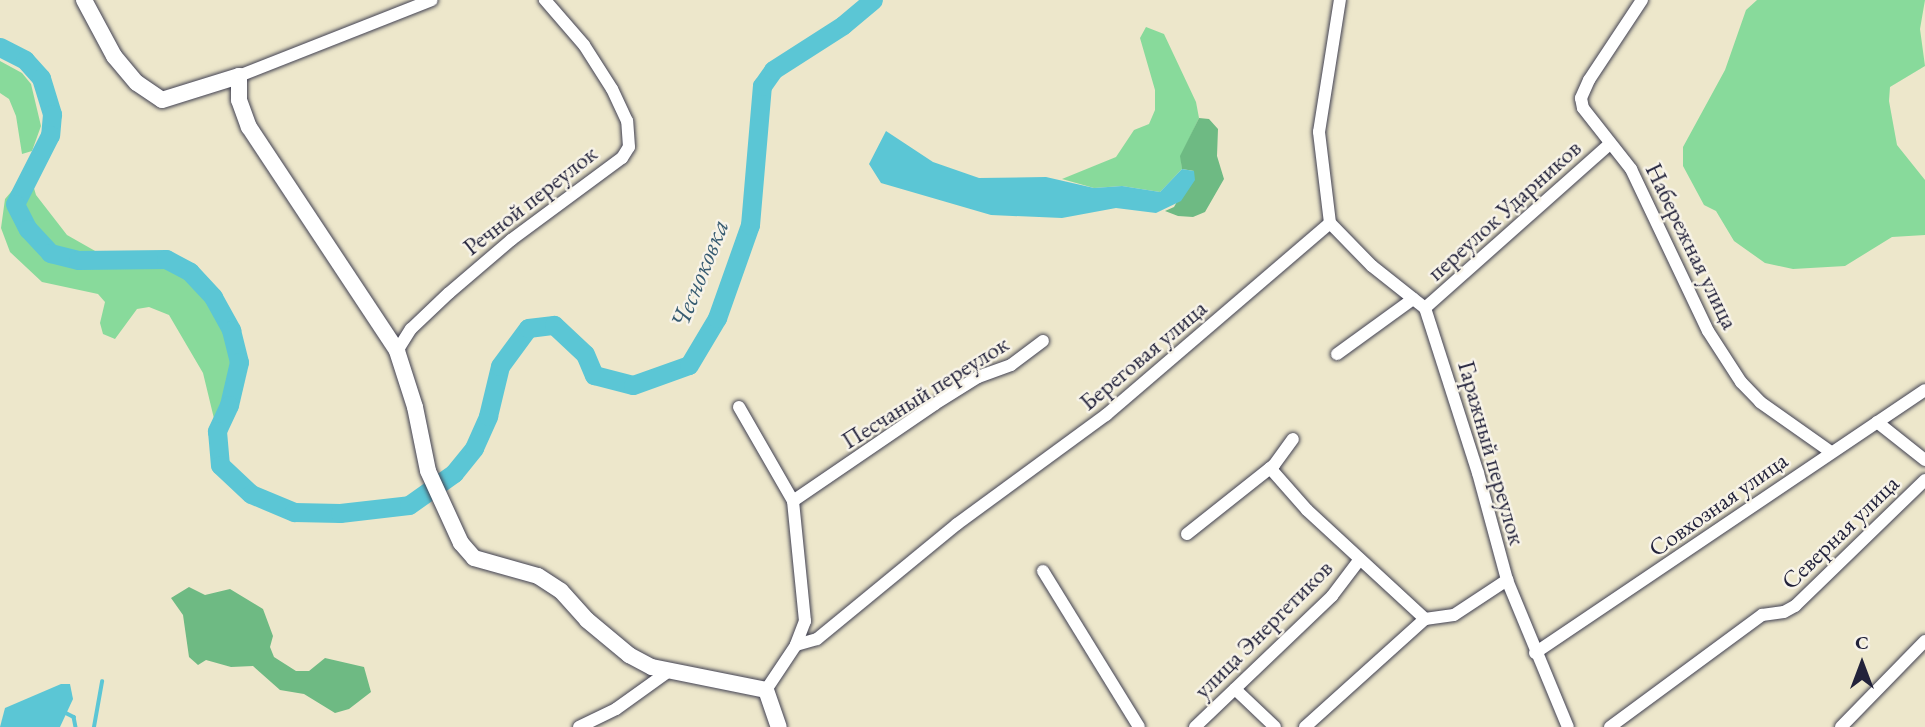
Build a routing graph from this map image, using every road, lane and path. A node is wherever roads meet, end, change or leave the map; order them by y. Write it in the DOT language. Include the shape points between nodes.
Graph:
graph roads {
  1 [pos="84,0"];
  2 [pos="432,0"];
  3 [pos="545,0"];
  4 [pos="1340,0"];
  5 [pos="1642,0"];
  6 [pos="239,76"];
  7 [pos="1610,144"];
  8 [pos="1330,223"];
  9 [pos="1413,299"];
  10 [pos="1425,308"];
  11 [pos="1043,341"];
  12 [pos="397,351"];
  13 [pos="1337,354"];
  14 [pos="1925,390"];
  15 [pos="739,407"];
  16 [pos="1877,422"];
  17 [pos="1293,439"];
  18 [pos="1831,452"];
  19 [pos="1925,460"];
  20 [pos="1270,468"];
  21 [pos="1925,480"];
  22 [pos="793,501"];
  23 [pos="1187,534"];
  24 [pos="1360,559"];
  25 [pos="1043,571"];
  26 [pos="1507,580"];
  27 [pos="1426,619"];
  28 [pos="1925,641"];
  29 [pos="796,645"];
  30 [pos="1535,653"];
  31 [pos="669,671"];
  32 [pos="1235,689"];
  33 [pos="766,690"];
  34 [pos="579,727"];
  35 [pos="779,727"];
  36 [pos="1139,727"];
  37 [pos="1195,727"];
  38 [pos="1275,727"];
  39 [pos="1305,727"];
  40 [pos="1568,727"];
  41 [pos="1610,727"];
  42 [pos="1841,727"];
  1 -- 6 [label="street" via="114,56 137,83 162,100"];
  2 -- 6 [label="street"];
  3 -- 12 [label="street, Речной переулок" via="584,45 612,89 627,121 629,147 622,158 511,240 449,293 411,329"];
  4 -- 8 [label="street" via="1319,132"];
  5 -- 7 [label="street, Набережная улица" via="1581,98 1590,120"];
  6 -- 12 [label="street" via="239,100 249,127"];
  7 -- 10 [label="street, переулок Ударников"];
  7 -- 18 [label="street, Набережная улица" via="1632,169 1708,331 1741,382 1760,402"];
  8 -- 9 [label="street"];
  8 -- 29 [label="street, Береговая улица" via="1105,415 957,524 817,639"];
  9 -- 10 [label="street"];
  9 -- 13 [label="street, переулок Ударников"];
  10 -- 26 [label="street, Гаражный переулок"];
  11 -- 22 [label="street, Песчаный переулок" via="1011,365 978,377 935,404"];
  12 -- 31 [label="street" via="428,471 461,543 474,558 538,576 561,591 587,620 629,654"];
  14 -- 16 [label="street, Совхозная улица"];
  15 -- 22 [label="street"];
  16 -- 18 [label="street, Совхозная улица"];
  16 -- 19 [label="street"];
  17 -- 20 [label="street"];
  18 -- 30 [label="street, Совхозная улица"];
  20 -- 23 [label="street"];
  20 -- 24 [label="street"];
  21 -- 41 [label="street, Северная улица" via="1795,606 1762,615"];
  22 -- 29 [label="street" via="806,621"];
  24 -- 27 [label="street"];
  24 -- 32 [label="street, улица Энергетиков" via="1332,596"];
  25 -- 36 [label="street"];
  26 -- 27 [label="street" via="1454,615"];
  26 -- 30 [label="street, Гаражный переулок"];
  27 -- 39 [label="street"];
  28 -- 42 [label="street"];
  29 -- 33 [label="street"];
  30 -- 40 [label="street, Гаражный переулок"];
  31 -- 33 [label="street"];
  31 -- 34 [label="street" via="616,709"];
  32 -- 37 [label="street, улица Энергетиков"];
  32 -- 38 [label="street"];
  33 -- 35 [label="street"];
}
